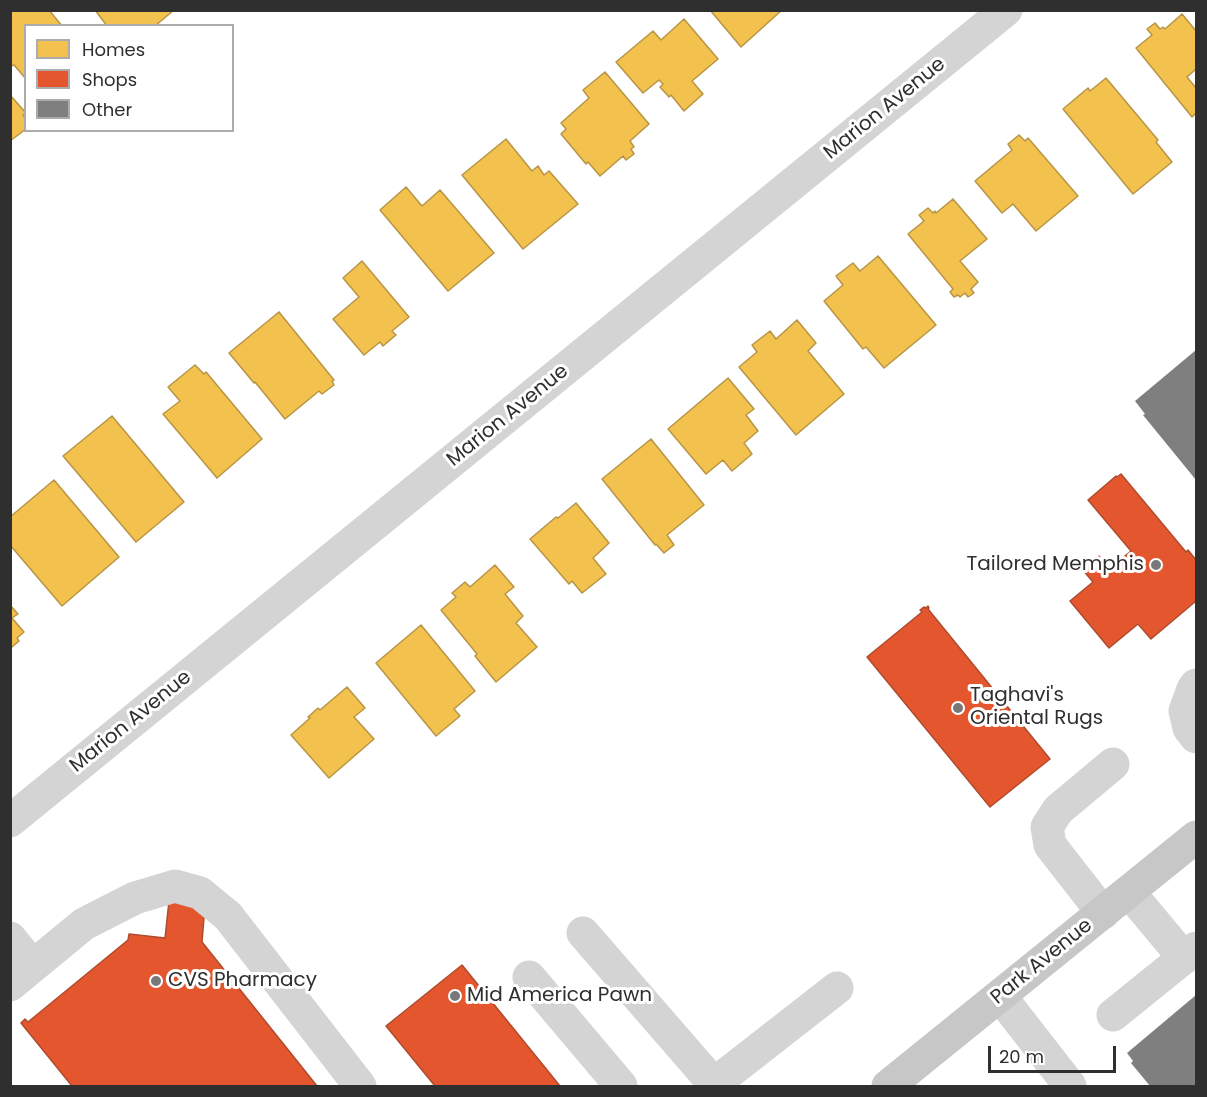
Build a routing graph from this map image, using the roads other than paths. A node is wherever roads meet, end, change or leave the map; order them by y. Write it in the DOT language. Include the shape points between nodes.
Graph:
graph roads {
  1 [pos="1006,10"];
  2 [pos="1197,686"];
  3 [pos="1197,737"];
  4 [pos="1113,764"];
  5 [pos="10,821"];
  6 [pos="1197,837"];
  7 [pos="1129,892"];
  8 [pos="1103,913"];
  9 [pos="583,933"];
  10 [pos="10,938"];
  11 [pos="1190,953"];
  12 [pos="22,975"];
  13 [pos="529,977"];
  14 [pos="837,988"];
  15 [pos="1000,996"];
  16 [pos="1113,1015"];
  17 [pos="360,1086"];
  18 [pos="621,1086"];
  19 [pos="714,1086"];
  20 [pos="888,1086"];
  21 [pos="1070,1086"];
  1 -- 5 [label="street, Marion Avenue"];
  2 -- 3 [label="street" via="1185,711 1189,728"];
  4 -- 8 [label="street" via="1058,810 1047,827 1050,845"];
  6 -- 7 [label="main road, Park Avenue"];
  7 -- 8 [label="main road, Park Avenue"];
  7 -- 11 [label="street"];
  8 -- 15 [label="main road, Park Avenue"];
  9 -- 19 [label="street"];
  10 -- 12 [label="street"];
  11 -- 16 [label="street"];
  12 -- 17 [label="street" via="84,924 135,898 175,886 200,893 228,916"];
  13 -- 18 [label="street"];
  14 -- 19 [label="street"];
  15 -- 20 [label="main road, Park Avenue"];
  15 -- 21 [label="street"];
}
